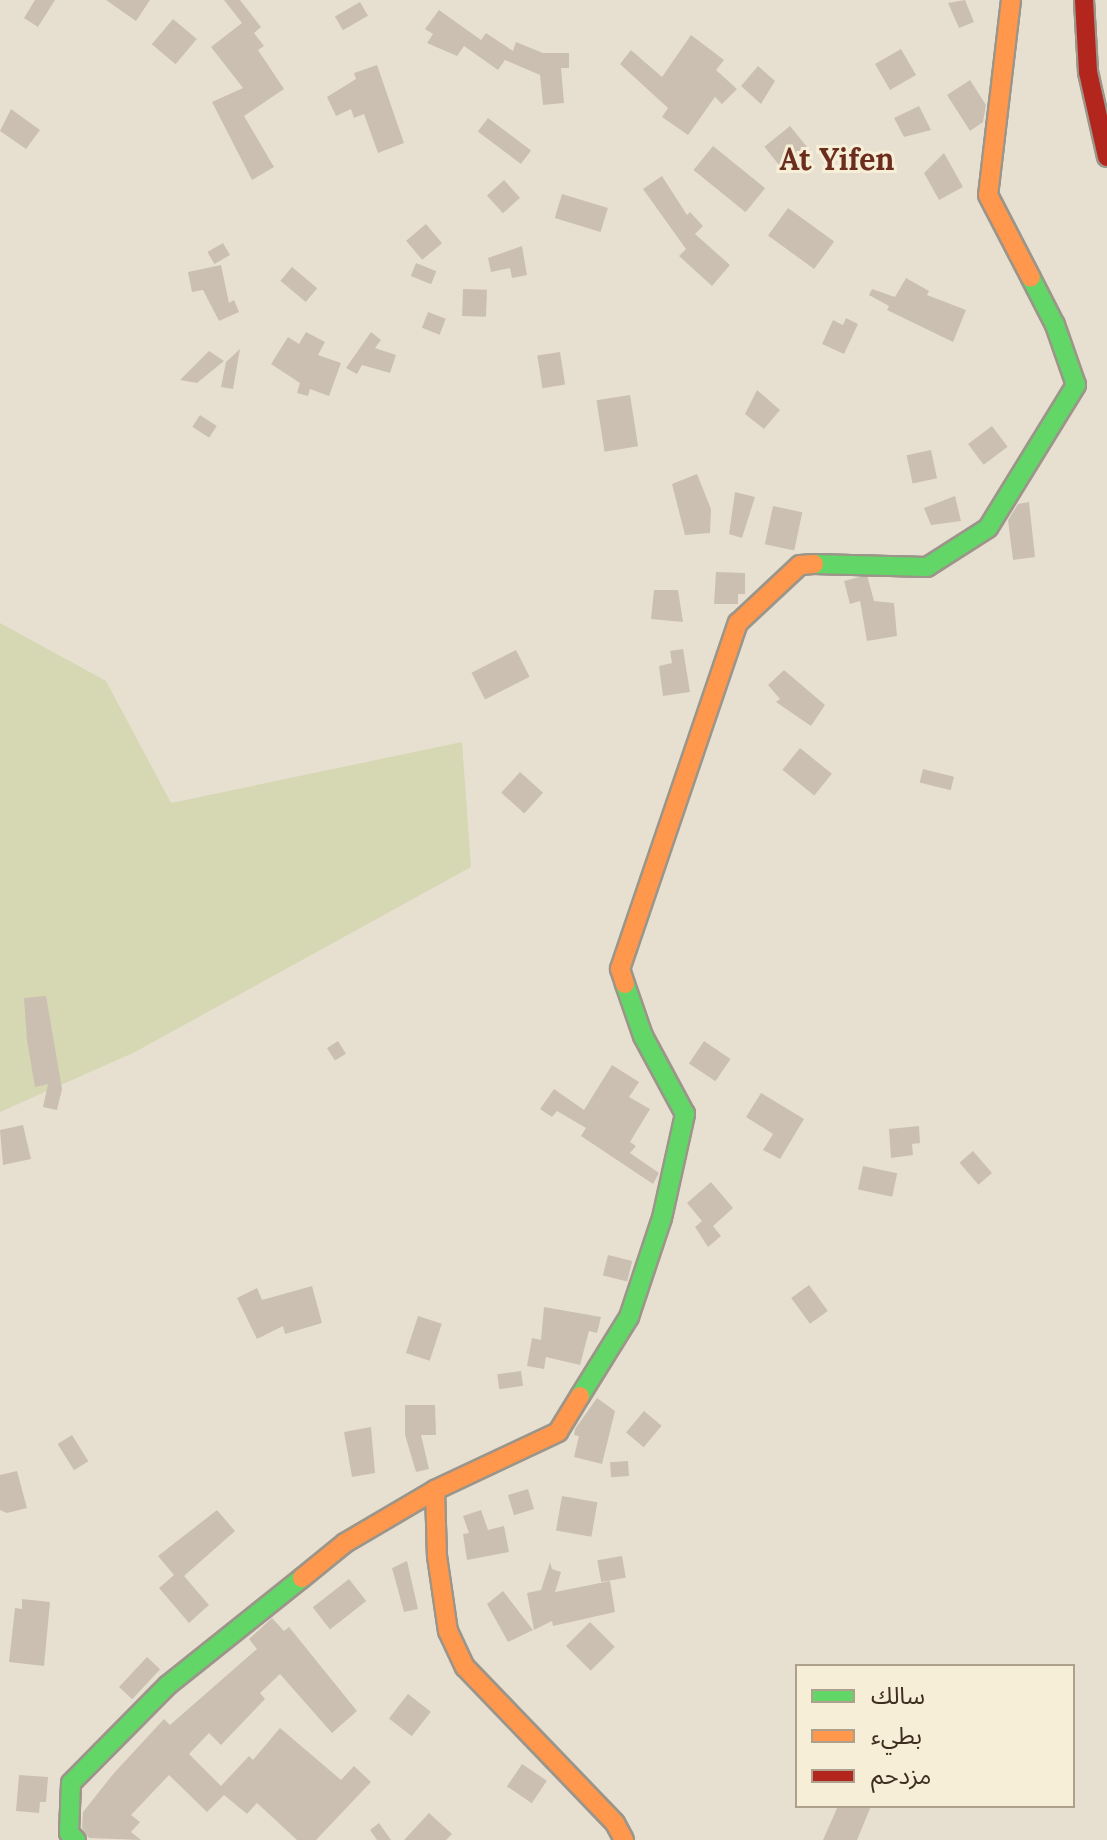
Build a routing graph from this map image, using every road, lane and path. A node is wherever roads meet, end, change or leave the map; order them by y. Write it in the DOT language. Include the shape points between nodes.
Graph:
graph roads {
  1 [pos="1011,0"];
  2 [pos="1084,0"];
  3 [pos="1107,157"];
  4 [pos="435,1490"];
  5 [pos="76,1840"];
  6 [pos="624,1840"];
  1 -- 4 [label="street" via="988,195 1055,325 1076,385 988,528 927,567 850,561 800,565 738,623 620,969 643,1036 685,1114 662,1218 629,1317 558,1432"];
  2 -- 3 [label="street" via="1088,72"];
  4 -- 5 [label="street" via="345,1543 168,1685 71,1783 69,1833"];
  4 -- 6 [label="street" via="437,1556 448,1631 465,1667 615,1823"];
}
